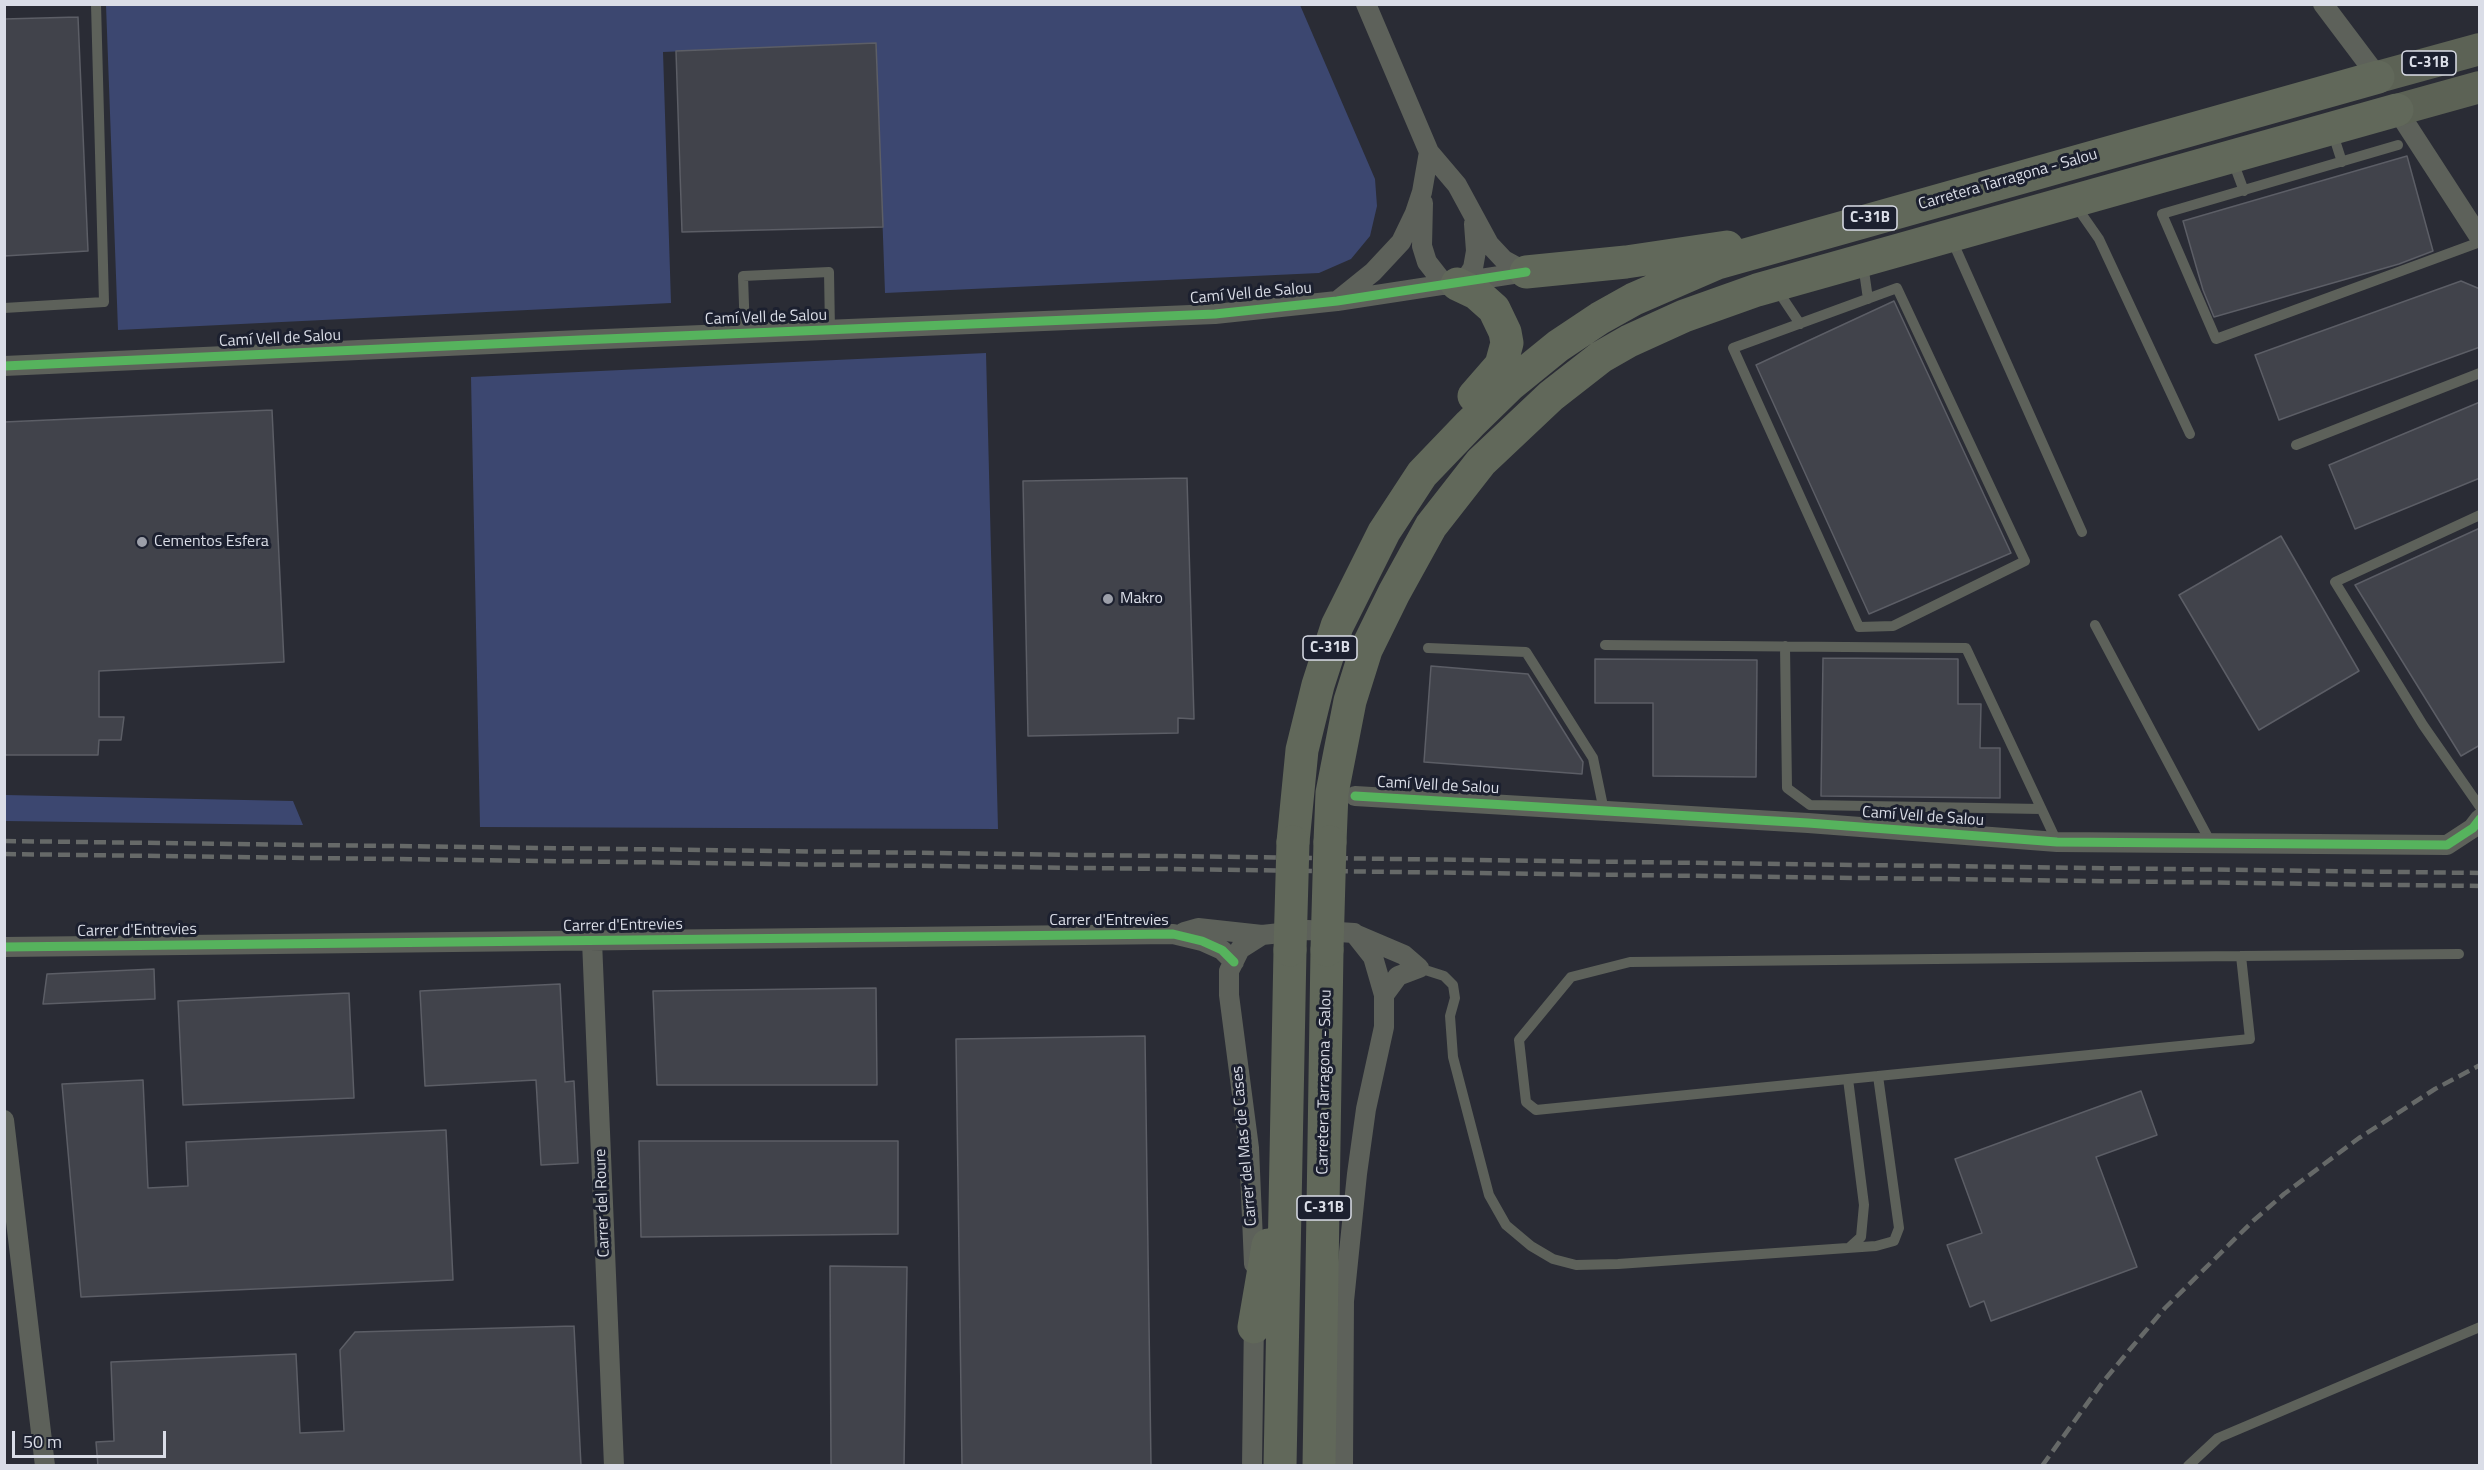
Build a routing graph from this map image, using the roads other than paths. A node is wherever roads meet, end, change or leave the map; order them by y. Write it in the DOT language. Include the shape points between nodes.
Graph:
graph roads {
  1 [pos="96,4"];
  2 [pos="1366,4"];
  3 [pos="2323,4"];
  4 [pos="2480,49"];
  5 [pos="2378,76"];
  6 [pos="2480,87"];
  7 [pos="2397,110"];
  8 [pos="2331,128"];
  9 [pos="2398,145"];
  10 [pos="1429,152"];
  11 [pos="2231,156"];
  12 [pos="2342,162"];
  13 [pos="2244,190"];
  14 [pos="1422,192"];
  15 [pos="2072,201"];
  16 [pos="1474,219"];
  17 [pos="1820,232"];
  18 [pos="1949,235"];
  19 [pos="2480,237"];
  20 [pos="2480,242"];
  21 [pos="1863,260"];
  22 [pos="1526,272"];
  23 [pos="1456,284"];
  24 [pos="1775,285"];
  25 [pos="1868,299"];
  26 [pos="1337,301"];
  27 [pos="4,308"];
  28 [pos="1800,324"];
  29 [pos="831,330"];
  30 [pos="745,334"];
  31 [pos="4,366"];
  32 [pos="2480,373"];
  33 [pos="2190,434"];
  34 [pos="2296,445"];
  35 [pos="1422,474"];
  36 [pos="2480,515"];
  37 [pos="2082,532"];
  38 [pos="2095,625"];
  39 [pos="1605,645"];
  40 [pos="1785,646"];
  41 [pos="1428,648"];
  42 [pos="1343,802"];
  43 [pos="2480,807"];
  44 [pos="2042,809"];
  45 [pos="1604,811"];
  46 [pos="2480,819"];
  47 [pos="2057,842"];
  48 [pos="2211,843"];
  49 [pos="1173,934"];
  50 [pos="1262,935"];
  51 [pos="592,941"];
  52 [pos="1340,942"];
  53 [pos="4,947"];
  54 [pos="2459,954"];
  55 [pos="2241,957"];
  56 [pos="1234,962"];
  57 [pos="1419,968"];
  58 [pos="1383,995"];
  59 [pos="1878,1076"];
  60 [pos="1848,1079"];
  61 [pos="1288,1098"];
  62 [pos="4,1120"];
  63 [pos="1325,1133"];
  64 [pos="1850,1247"];
  65 [pos="1344,1301"];
  66 [pos="1254,1327"];
  67 [pos="2480,1327"];
  68 [pos="45,1466"];
  69 [pos="614,1466"];
  70 [pos="1251,1466"];
  71 [pos="1280,1466"];
  72 [pos="1319,1466"];
  73 [pos="1343,1466"];
  74 [pos="2188,1466"];
  1 -- 27 [label="lane" via="104,302"];
  2 -- 10 [label="street"];
  3 -- 5 [label="street"];
  4 -- 5 [label="main road, Carretera Tarragona - Salou / C-31B"];
  5 -- 17 [label="highway, Carretera Tarragona - Salou / C-31B"];
  6 -- 7 [label="main road, C-31B"];
  7 -- 8 [label="highway, C-31B"];
  7 -- 19 [label="street"];
  8 -- 11 [label="highway, C-31B"];
  8 -- 12 [label="lane"];
  9 -- 12 [label="lane"];
  10 -- 14 [label="street"];
  10 -- 16 [label="street" via="1457,185"];
  11 -- 13 [label="lane"];
  11 -- 15 [label="highway, C-31B"];
  12 -- 13 [label="lane"];
  13 -- 20 [label="lane" via="2162,214 2216,339"];
  14 -- 23 [label="street" via="1422,246 1427,262"];
  14 -- 26 [label="street" via="1401,243"];
  15 -- 18 [label="highway, C-31B"];
  15 -- 33 [label="lane" via="2098,239"];
  16 -- 22 [label="street" via="1504,260"];
  16 -- 23 [label="street" via="1473,268"];
  17 -- 22 [label="highway" via="1626,262"];
  17 -- 35 [label="highway, Carretera Tarragona - Salou / C-31B" via="1717,263 1600,318 1510,385"];
  18 -- 21 [label="highway, C-31B"];
  18 -- 37 [label="lane"];
  21 -- 24 [label="highway, C-31B"];
  21 -- 25 [label="lane"];
  22 -- 23 [label="street, Camí Vell de Salou"];
  23 -- 26 [label="street, Camí Vell de Salou"];
  23 -- 35 [label="highway" via="1476,293 1494,309 1505,332 1505,356 1502,365 1444,427"];
  24 -- 28 [label="lane"];
  24 -- 42 [label="highway, C-31B" via="1684,316 1601,357 1551,396 1481,462 1452,496 1431,526 1366,650 1345,720"];
  25 -- 28 [label="lane"];
  25 -- 28 [label="lane" via="1898,288 2025,561 1893,626 1859,627 1733,348"];
  26 -- 29 [label="street, Camí Vell de Salou" via="1215,314"];
  29 -- 30 [label="street, Camí Vell de Salou"];
  29 -- 30 [label="lane" via="829,272 743,276"];
  30 -- 31 [label="street, Camí Vell de Salou"];
  32 -- 34 [label="lane"];
  35 -- 61 [label="highway, Carretera Tarragona - Salou / C-31B, bridge" via="1384,532 1337,626 1302,750 1293,842"];
  36 -- 43 [label="lane" via="2335,582 2423,726"];
  38 -- 48 [label="lane"];
  39 -- 40 [label="lane"];
  40 -- 44 [label="lane" via="1966,648"];
  40 -- 44 [label="lane" via="1787,789 1810,805"];
  41 -- 45 [label="lane" via="1526,652 1593,758"];
  42 -- 45 [label="street, Camí Vell de Salou"];
  42 -- 52 [label="highway, Carretera Tarragona - Salou / C-31B, bridge" via="1330,842"];
  44 -- 47 [label="lane"];
  45 -- 47 [label="street, Camí Vell de Salou"];
  46 -- 48 [label="street, Camí Vell de Salou" via="2447,845"];
  47 -- 48 [label="street, Camí Vell de Salou"];
  49 -- 50 [label="street, Carrer d'Entrevies" via="1198,928"];
  49 -- 51 [label="street, Carrer d'Entrevies"];
  49 -- 56 [label="street, Carrer d'Entrevies" via="1222,950"];
  50 -- 52 [label="street" via="1308,930"];
  50 -- 56 [label="street" via="1240,949"];
  51 -- 53 [label="street, Carrer d'Entrevies"];
  51 -- 69 [label="street, Carrer del Roure"];
  52 -- 57 [label="street" via="1404,955"];
  52 -- 58 [label="street, C-31B" via="1373,957"];
  52 -- 63 [label="highway, Carretera Tarragona - Salou / C-31B"];
  54 -- 55 [label="lane"];
  55 -- 59 [label="lane" via="2250,1040"];
  55 -- 60 [label="lane" via="1630,962 1571,977 1519,1041 1526,1102 1536,1110"];
  56 -- 66 [label="street, Carrer del Mas de Cases" via="1229,971 1229,995 1249,1148"];
  57 -- 58 [label="street" via="1398,976"];
  57 -- 64 [label="lane" via="1444,976 1453,985 1453,1057 1489,1195 1506,1225 1531,1246 1552,1259 1576,1265"];
  58 -- 65 [label="street, C-31B" via="1383,1027 1366,1109"];
  59 -- 60 [label="lane"];
  59 -- 64 [label="lane" via="1899,1228 1894,1240 1876,1246"];
  60 -- 64 [label="lane" via="1864,1205 1861,1237"];
  61 -- 66 [label="highway"];
  61 -- 71 [label="highway, C-31B"];
  62 -- 68 [label="street"];
  63 -- 65 [label="highway" via="1340,1234"];
  63 -- 72 [label="highway, Carretera Tarragona - Salou / C-31B"];
  65 -- 73 [label="street, C-31B"];
  66 -- 70 [label="street, Carrer del Mas de Cases"];
  67 -- 74 [label="lane" via="2217,1438"];
}
